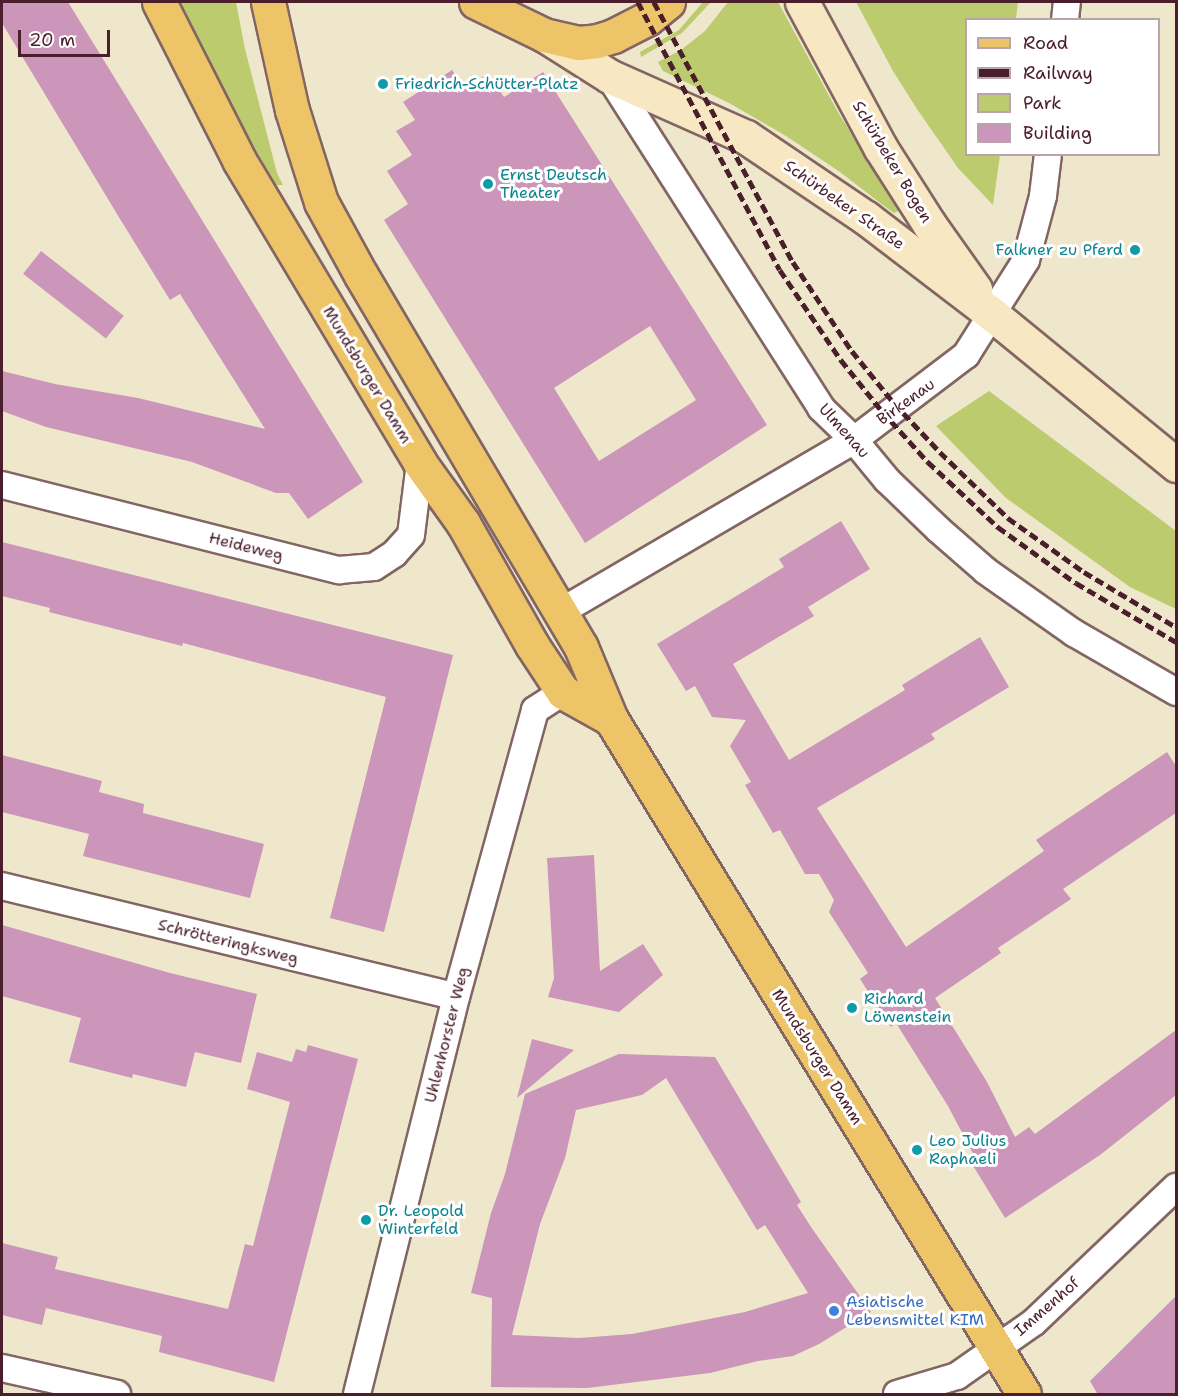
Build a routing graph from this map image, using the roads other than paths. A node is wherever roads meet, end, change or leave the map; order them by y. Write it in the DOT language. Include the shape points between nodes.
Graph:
graph roads {
  1 [pos="159,2"];
  2 [pos="267,2"];
  3 [pos="476,2"];
  4 [pos="668,2"];
  5 [pos="802,2"];
  6 [pos="1067,2"];
  7 [pos="1065,18"];
  8 [pos="544,35"];
  9 [pos="609,76"];
  10 [pos="1048,156"];
  11 [pos="993,315"];
  12 [pos="854,440"];
  13 [pos="420,463"];
  14 [pos="1176,465"];
  15 [pos="2,485"];
  16 [pos="560,612"];
  17 [pos="563,692"];
  18 [pos="1176,692"];
  19 [pos="610,719"];
  20 [pos="2,886"];
  21 [pos="456,997"];
  22 [pos="1176,1187"];
  23 [pos="996,1350"];
  24 [pos="2,1368"];
  25 [pos="117,1395"];
  26 [pos="357,1395"];
  27 [pos="897,1395"];
  28 [pos="1024,1395"];
  1 -- 13 [label="main road, Mundsburger Damm" via="239,160"];
  2 -- 16 [label="main road, Mundsburger Damm" via="292,110 321,202"];
  3 -- 8 [label="main road, Schürbeker Straße"];
  4 -- 8 [label="main road" via="647,19 597,41 579,43"];
  5 -- 11 [label="main road, Schürbeker Bogen" via="880,147"];
  6 -- 7 [label="street"];
  8 -- 9 [label="main road, Schürbeker Straße"];
  9 -- 11 [label="main road, Schürbeker Straße" via="746,137 866,218"];
  9 -- 12 [label="street, Ulmenau" via="821,408"];
  10 -- 11 [label="street, Birkenau" via="1043,196 1026,260"];
  11 -- 12 [label="street, Birkenau" via="966,355"];
  11 -- 14 [label="main road, Schürbeker Straße"];
  12 -- 16 [label="street, Birkenau"];
  12 -- 18 [label="street, Ulmenau" via="887,480 986,571 1074,633"];
  13 -- 15 [label="street, Heideweg" via="411,535 394,554 374,567 339,570"];
  13 -- 17 [label="main road, Mundsburger Damm" via="463,523"];
  16 -- 19 [label="main road, Mundsburger Damm" via="582,647"];
  17 -- 19 [label="main road, Mundsburger Damm"];
  17 -- 21 [label="street, Uhlenhorster Weg" via="535,710"];
  19 -- 23 [label="main road, Mundsburger Damm"];
  20 -- 21 [label="street, Schrötteringksweg"];
  21 -- 26 [label="street, Uhlenhorster Weg"];
  22 -- 23 [label="street, Immenhof" via="1034,1322"];
  23 -- 27 [label="street, Immenhof" via="957,1376"];
  23 -- 28 [label="main road, Mundsburger Damm"];
  24 -- 25 [label="street"];
}
